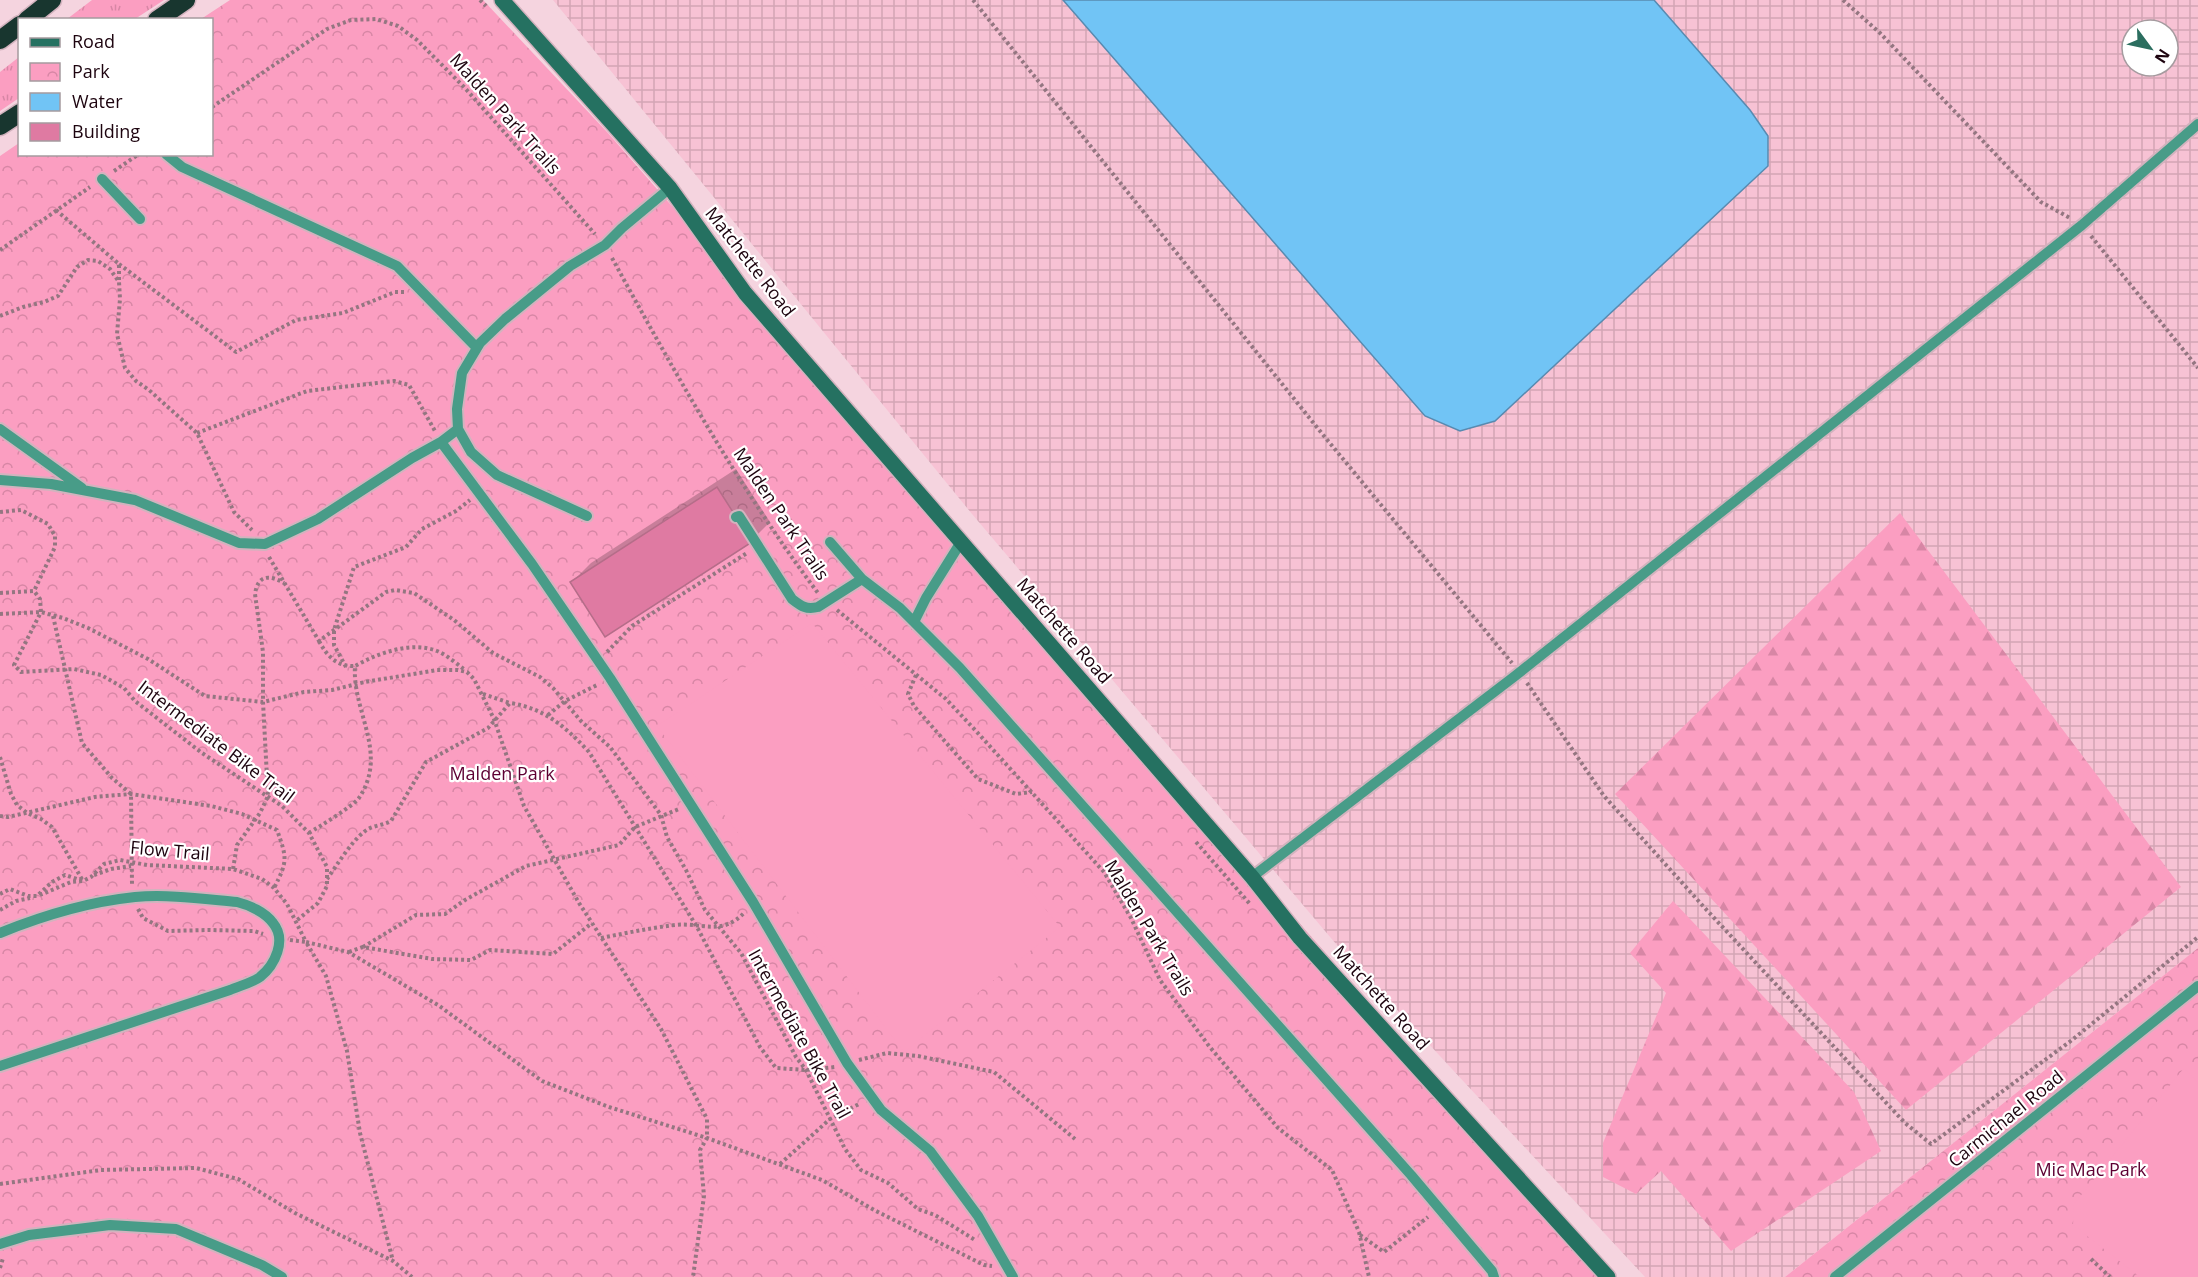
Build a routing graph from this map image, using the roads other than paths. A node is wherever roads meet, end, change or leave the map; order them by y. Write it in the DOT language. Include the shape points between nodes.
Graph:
graph roads {
  1 [pos="52,0"];
  2 [pos="186,0"];
  3 [pos="502,0"];
  4 [pos="30,18"];
  5 [pos="161,18"];
  6 [pos="18,26"];
  7 [pos="0,40"];
  8 [pos="18,114"];
  9 [pos="2198,124"];
  10 [pos="0,126"];
  11 [pos="168,156"];
  12 [pos="102,179"];
  13 [pos="670,189"];
  14 [pos="140,219"];
  15 [pos="477,348"];
  16 [pos="0,429"];
  17 [pos="459,429"];
  18 [pos="441,442"];
  19 [pos="0,480"];
  20 [pos="85,490"];
  21 [pos="587,516"];
  22 [pos="736,517"];
  23 [pos="830,542"];
  24 [pos="961,542"];
  25 [pos="862,579"];
  26 [pos="914,622"];
  27 [pos="1252,877"];
  28 [pos="0,933"];
  29 [pos="2198,986"];
  30 [pos="0,1066"];
  31 [pos="0,1244"];
  32 [pos="282,1277"];
  33 [pos="1013,1277"];
  34 [pos="1494,1277"];
  35 [pos="1608,1277"];
  36 [pos="1835,1277"];
  1 -- 4 [label="highway"];
  2 -- 5 [label="highway"];
  3 -- 13 [label="main road, Matchette Road"];
  6 -- 7 [label="highway"];
  8 -- 10 [label="highway"];
  9 -- 27 [label="lane" via="2082,225 1520,672"];
  11 -- 15 [label="lane" via="182,167 397,266"];
  12 -- 14 [label="lane"];
  13 -- 15 [label="lane" via="604,245 570,266 505,319"];
  13 -- 24 [label="main road, Matchette Road" via="745,293"];
  15 -- 17 [label="lane" via="462,374 457,409"];
  16 -- 20 [label="lane"];
  17 -- 18 [label="lane"];
  17 -- 21 [label="lane" via="471,452 497,475"];
  18 -- 20 [label="lane" via="318,519 265,544 239,543 135,500"];
  18 -- 33 [label="lane" via="610,678 753,902 847,1063 881,1110 930,1151 978,1216"];
  19 -- 20 [label="lane"];
  22 -- 25 [label="lane" via="739,516 792,599 802,607 818,607"];
  23 -- 25 [label="lane"];
  24 -- 26 [label="lane"];
  24 -- 27 [label="main road, Matchette Road"];
  25 -- 26 [label="lane"];
  26 -- 34 [label="lane" via="960,668 1439,1209"];
  27 -- 35 [label="main road, Matchette Road" via="1300,938"];
  28 -- 30 [label="lane" via="45,915 132,898 237,902 273,922 279,939 274,961 260,977"];
  29 -- 36 [label="lane, Carmichael Road"];
  31 -- 32 [label="lane" via="29,1235 110,1225 176,1229"];
}
